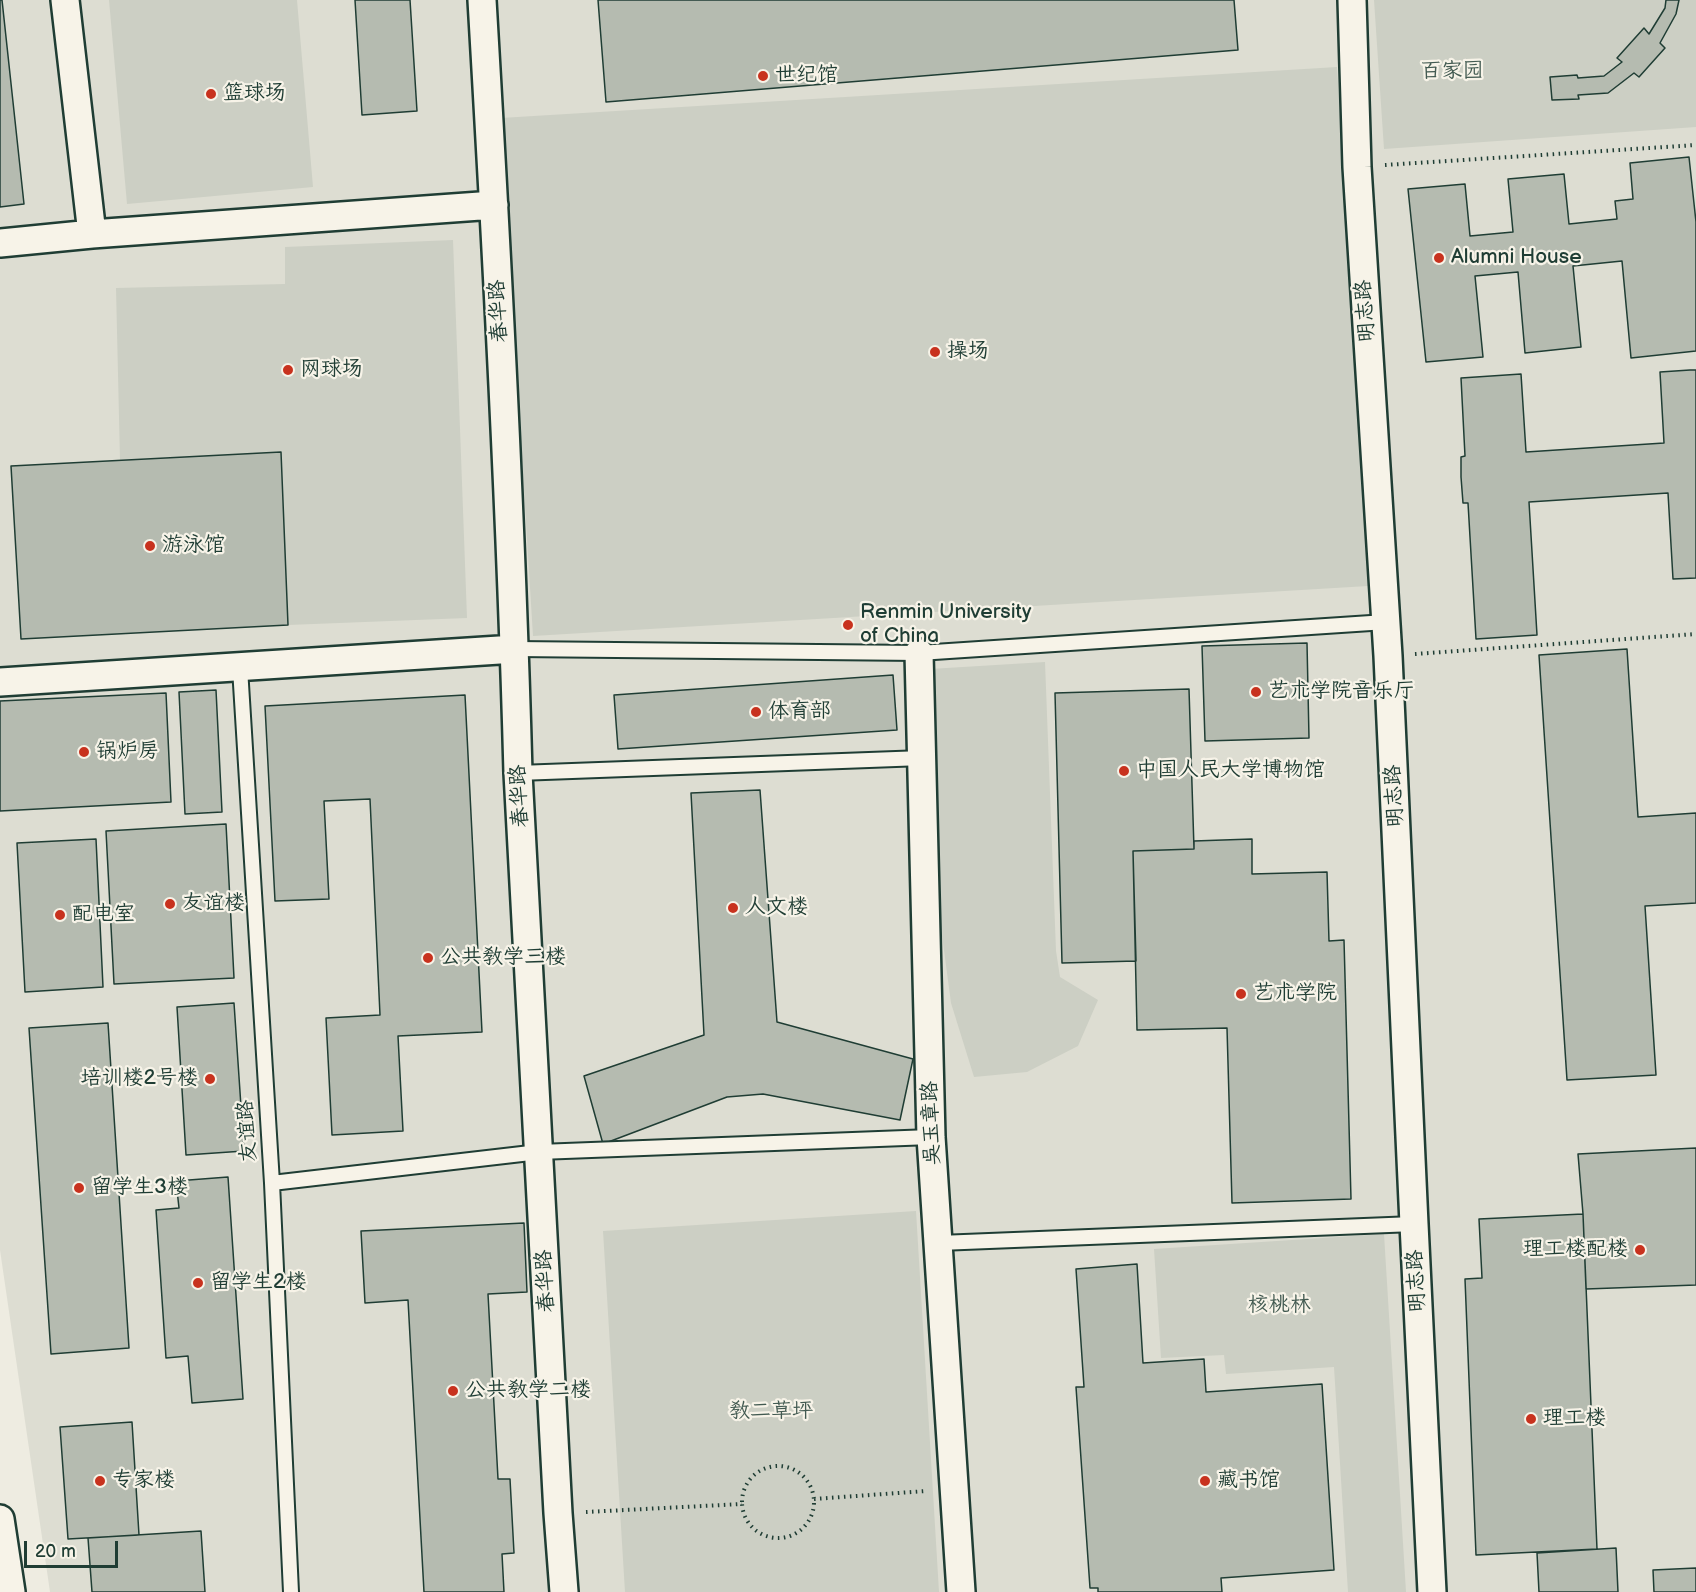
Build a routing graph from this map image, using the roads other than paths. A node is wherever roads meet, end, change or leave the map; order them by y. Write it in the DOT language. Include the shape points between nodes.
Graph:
graph roads {
  1 [pos="65,0"];
  2 [pos="482,0"];
  3 [pos="1352,0"];
  4 [pos="494,205"];
  5 [pos="92,234"];
  6 [pos="0,243"];
  7 [pos="1386,622"];
  8 [pos="514,649"];
  9 [pos="920,653"];
  10 [pos="240,668"];
  11 [pos="0,682"];
  12 [pos="923,758"];
  13 [pos="518,773"];
  14 [pos="931,1137"];
  15 [pos="539,1152"];
  16 [pos="272,1183"];
  17 [pos="1414,1224"];
  18 [pos="939,1243"];
  19 [pos="0,1519"];
  20 [pos="11,1592"];
  21 [pos="291,1592"];
  22 [pos="564,1592"];
  23 [pos="961,1592"];
  24 [pos="1432,1592"];
  1 -- 5 [label="street"];
  2 -- 4 [label="street, 春华路"];
  3 -- 7 [label="street, 明志路" via="1357,167"];
  4 -- 5 [label="street"];
  4 -- 8 [label="street, 春华路"];
  5 -- 6 [label="street"];
  7 -- 9 [label="lane"];
  7 -- 17 [label="street, 明志路"];
  8 -- 9 [label="lane"];
  8 -- 10 [label="street"];
  8 -- 13 [label="street, 春华路"];
  9 -- 12 [label="street, 吴玉章路"];
  10 -- 11 [label="street"];
  10 -- 16 [label="lane, 友谊路"];
  12 -- 13 [label="lane"];
  12 -- 14 [label="street, 吴玉章路"];
  13 -- 15 [label="street, 春华路"];
  14 -- 15 [label="lane"];
  14 -- 18 [label="street, 吴玉章路"];
  15 -- 16 [label="lane"];
  15 -- 22 [label="street, 春华路"];
  16 -- 21 [label="lane, 友谊路"];
  17 -- 18 [label="lane"];
  17 -- 24 [label="street, 明志路"];
  18 -- 23 [label="street, 吴玉章路"];
  19 -- 20 [label="street"];
}
